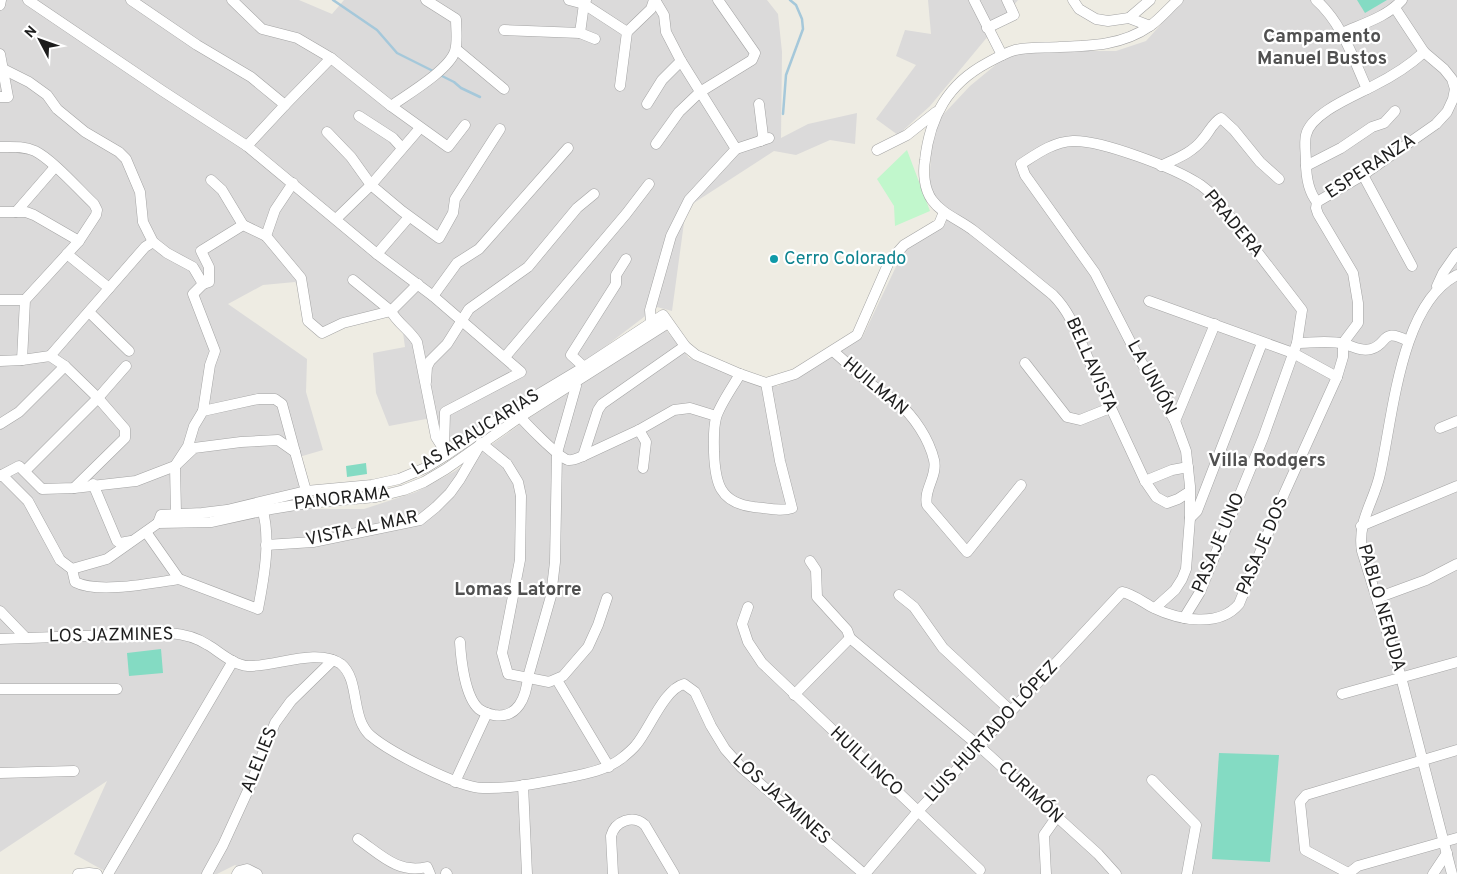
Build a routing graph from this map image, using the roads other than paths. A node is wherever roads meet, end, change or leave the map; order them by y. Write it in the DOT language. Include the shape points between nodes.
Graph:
graph roads {
  1 [pos="1,0"];
  2 [pos="28,0"];
  3 [pos="131,0"];
  4 [pos="232,0"];
  5 [pos="426,0"];
  6 [pos="569,0"];
  7 [pos="655,0"];
  8 [pos="718,0"];
  9 [pos="974,0"];
  10 [pos="1007,0"];
  11 [pos="1073,0"];
  12 [pos="1150,0"];
  13 [pos="1178,0"];
  14 [pos="1316,0"];
  15 [pos="585,2"];
  16 [pos="1398,4"];
  17 [pos="0,5"];
  18 [pos="1129,18"];
  19 [pos="1150,26"];
  20 [pos="987,28"];
  21 [pos="504,30"];
  22 [pos="627,32"];
  23 [pos="580,33"];
  24 [pos="1342,33"];
  25 [pos="596,39"];
  26 [pos="456,49"];
  27 [pos="1424,52"];
  28 [pos="0,54"];
  29 [pos="1002,55"];
  30 [pos="331,58"];
  31 [pos="681,61"];
  32 [pos="3,69"];
  33 [pos="620,86"];
  34 [pos="504,89"];
  35 [pos="1367,89"];
  36 [pos="700,92"];
  37 [pos="4,97"];
  38 [pos="646,104"];
  39 [pos="759,104"];
  40 [pos="285,105"];
  41 [pos="391,106"];
  42 [pos="939,110"];
  43 [pos="1395,111"];
  44 [pos="359,116"];
  45 [pos="465,125"];
  46 [pos="420,128"];
  47 [pos="500,130"];
  48 [pos="326,132"];
  49 [pos="656,144"];
  50 [pos="247,146"];
  51 [pos="0,147"];
  52 [pos="402,148"];
  53 [pos="568,148"];
  54 [pos="736,149"];
  55 [pos="877,150"];
  56 [pos="1022,164"];
  57 [pos="1161,166"];
  58 [pos="1306,166"];
  59 [pos="55,167"];
  60 [pos="1363,175"];
  61 [pos="1279,179"];
  62 [pos="211,180"];
  63 [pos="292,183"];
  64 [pos="649,184"];
  65 [pos="371,185"];
  66 [pos="594,194"];
  67 [pos="1317,202"];
  68 [pos="0,212"];
  69 [pos="16,212"];
  70 [pos="944,212"];
  71 [pos="409,217"];
  72 [pos="336,219"];
  73 [pos="243,225"];
  74 [pos="266,236"];
  75 [pos="79,241"];
  76 [pos="153,242"];
  77 [pos="1457,252"];
  78 [pos="67,254"];
  79 [pos="377,254"];
  80 [pos="626,259"];
  81 [pos="1412,266"];
  82 [pos="1457,275"];
  83 [pos="353,280"];
  84 [pos="203,284"];
  85 [pos="418,284"];
  86 [pos="110,288"];
  87 [pos="1435,291"];
  88 [pos="433,296"];
  89 [pos="0,300"];
  90 [pos="25,300"];
  91 [pos="1149,301"];
  92 [pos="391,311"];
  93 [pos="88,312"];
  94 [pos="665,319"];
  95 [pos="462,320"];
  96 [pos="651,322"];
  97 [pos="1215,324"];
  98 [pos="1408,342"];
  99 [pos="1262,343"];
  100 [pos="1343,343"];
  101 [pos="685,346"];
  102 [pos="1295,348"];
  103 [pos="129,351"];
  104 [pos="833,351"];
  105 [pos="50,356"];
  106 [pos="505,357"];
  107 [pos="22,360"];
  108 [pos="0,361"];
  109 [pos="1025,363"];
  110 [pos="65,366"];
  111 [pos="126,366"];
  112 [pos="584,367"];
  113 [pos="740,374"];
  114 [pos="1337,377"];
  115 [pos="426,382"];
  116 [pos="574,382"];
  117 [pos="766,383"];
  118 [pos="98,398"];
  119 [pos="1110,408"];
  120 [pos="203,412"];
  121 [pos="517,413"];
  122 [pos="716,416"];
  123 [pos="1175,421"];
  124 [pos="1457,421"];
  125 [pos="0,424"];
  126 [pos="1440,428"];
  127 [pos="639,430"];
  128 [pos="481,443"];
  129 [pos="295,452"];
  130 [pos="445,452"];
  131 [pos="557,453"];
  132 [pos="583,456"];
  133 [pos="174,466"];
  134 [pos="1188,467"];
  135 [pos="643,468"];
  136 [pos="25,472"];
  137 [pos="1,475"];
  138 [pos="1145,481"];
  139 [pos="93,484"];
  140 [pos="1021,485"];
  141 [pos="1457,486"];
  142 [pos="74,488"];
  143 [pos="306,491"];
  144 [pos="1189,492"];
  145 [pos="261,506"];
  146 [pos="176,513"];
  147 [pos="1190,518"];
  148 [pos="158,523"];
  149 [pos="1361,526"];
  150 [pos="146,532"];
  151 [pos="134,540"];
  152 [pos="266,545"];
  153 [pos="810,562"];
  154 [pos="1457,564"];
  155 [pos="72,569"];
  156 [pos="179,579"];
  157 [pos="1122,592"];
  158 [pos="899,595"];
  159 [pos="607,598"];
  160 [pos="1377,598"];
  161 [pos="748,607"];
  162 [pos="1155,608"];
  163 [pos="0,611"];
  164 [pos="1184,618"];
  165 [pos="25,637"];
  166 [pos="0,638"];
  167 [pos="850,638"];
  168 [pos="460,642"];
  169 [pos="332,660"];
  170 [pos="233,661"];
  171 [pos="1457,662"];
  172 [pos="528,677"];
  173 [pos="1401,677"];
  174 [pos="557,680"];
  175 [pos="117,688"];
  176 [pos="0,689"];
  177 [pos="1342,694"];
  178 [pos="794,696"];
  179 [pos="1011,711"];
  180 [pos="487,713"];
  181 [pos="979,746"];
  182 [pos="1457,750"];
  183 [pos="1423,759"];
  184 [pos="609,767"];
  185 [pos="74,771"];
  186 [pos="0,773"];
  187 [pos="1152,780"];
  188 [pos="455,782"];
  189 [pos="523,785"];
  190 [pos="919,810"];
  191 [pos="1056,818"];
  192 [pos="1457,838"];
  193 [pos="358,839"];
  194 [pos="1444,842"];
  195 [pos="1447,853"];
  196 [pos="980,870"];
  197 [pos="1449,871"];
  198 [pos="240,872"];
  199 [pos="78,874"];
  200 [pos="90,874"];
  201 [pos="108,874"];
  202 [pos="206,874"];
  203 [pos="257,874"];
  204 [pos="430,874"];
  205 [pos="527,874"];
  206 [pos="613,874"];
  207 [pos="674,874"];
  208 [pos="864,874"];
  209 [pos="1046,874"];
  210 [pos="1116,874"];
  211 [pos="1187,874"];
  212 [pos="1350,874"];
  213 [pos="1433,874"];
  1 -- 17 [label="street"];
  2 -- 50 [label="street"];
  3 -- 40 [label="street" via="197,45 251,76"];
  4 -- 30 [label="street" via="262,29 297,38"];
  5 -- 26 [label="street" via="456,20"];
  6 -- 15 [label="street"];
  7 -- 22 [label="street" via="652,9"];
  7 -- 31 [label="street"];
  8 -- 36 [label="street" via="755,53 752,60"];
  9 -- 20 [label="street"];
  10 -- 20 [label="street" via="1014,15"];
  11 -- 18 [label="street" via="1079,9 1096,19"];
  12 -- 18 [label="street"];
  13 -- 19 [label="street"];
  14 -- 24 [label="street" via="1328,10"];
  15 -- 22 [label="street"];
  15 -- 23 [label="street"];
  16 -- 24 [label="street" via="1378,18"];
  16 -- 27 [label="street, ESPERANZA"];
  18 -- 19 [label="street"];
  19 -- 29 [label="street" via="1122,41 1014,50"];
  20 -- 29 [label="street"];
  21 -- 23 [label="street"];
  22 -- 33 [label="street"];
  23 -- 25 [label="street"];
  24 -- 35 [label="street"];
  26 -- 34 [label="street"];
  26 -- 41 [label="street" via="450,62"];
  27 -- 35 [label="street"];
  27 -- 60 [label="street, ESPERANZA" via="1452,79 1453,99 1436,124"];
  28 -- 32 [label="street"];
  29 -- 42 [label="street" via="958,82"];
  30 -- 40 [label="street"];
  30 -- 41 [label="street"];
  31 -- 36 [label="street"];
  31 -- 38 [label="street" via="662,80"];
  32 -- 37 [label="street"];
  32 -- 76 [label="street" via="47,95 56,109 126,158 140,192 143,222"];
  35 -- 58 [label="street" via="1314,121 1306,135"];
  36 -- 49 [label="street" via="679,112"];
  36 -- 54 [label="street"];
  39 -- 54 [label="street" via="765,140"];
  40 -- 50 [label="street"];
  41 -- 46 [label="street"];
  42 -- 55 [label="street" via="907,134"];
  42 -- 70 [label="street, BELLAVISTA" via="927,141 924,164 930,198"];
  43 -- 58 [label="street" via="1384,122"];
  44 -- 52 [label="street" via="393,138"];
  45 -- 46 [label="street" via="448,146"];
  46 -- 52 [label="street"];
  47 -- 71 [label="street" via="455,199 453,213 439,238"];
  48 -- 65 [label="street" via="351,157"];
  50 -- 63 [label="street"];
  51 -- 59 [label="street" via="35,151"];
  52 -- 65 [label="street"];
  53 -- 88 [label="street" via="479,249 457,263"];
  54 -- 96 [label="street" via="690,200 671,236 650,310"];
  56 -- 57 [label="street, PRADERA" via="1053,144 1072,141 1094,142"];
  56 -- 123 [label="street, LA UNIÓN" via="1024,175 1095,272"];
  57 -- 61 [label="street" via="1190,151 1221,118"];
  57 -- 102 [label="street, PRADERA" via="1200,184 1214,196 1294,299 1302,310"];
  58 -- 67 [label="street" via="1307,180"];
  59 -- 69 [label="street"];
  59 -- 75 [label="street" via="97,210"];
  60 -- 67 [label="street, ESPERANZA"];
  60 -- 81 [label="street"];
  62 -- 73 [label="street" via="222,190"];
  63 -- 72 [label="street"];
  63 -- 74 [label="street" via="275,210"];
  64 -- 106 [label="street"];
  65 -- 71 [label="street"];
  65 -- 72 [label="street"];
  66 -- 95 [label="street" via="576,208 528,266 469,309"];
  67 -- 100 [label="street, ESPERANZA" via="1318,214 1353,272 1358,323"];
  68 -- 69 [label="street"];
  69 -- 75 [label="street" via="34,215"];
  70 -- 104 [label="street" via="938,224 904,245 889,262 857,335"];
  70 -- 119 [label="street, BELLAVISTA" via="975,232 1064,305"];
  71 -- 79 [label="street"];
  72 -- 79 [label="street"];
  73 -- 74 [label="street"];
  73 -- 84 [label="street" via="201,251 209,267 209,282"];
  74 -- 92 [label="street" via="301,278 308,321 322,334 343,323"];
  75 -- 78 [label="street"];
  76 -- 84 [label="street" via="193,267"];
  76 -- 86 [label="street"];
  77 -- 87 [label="street, PABLO NERUDA"];
  78 -- 86 [label="street"];
  78 -- 90 [label="street"];
  79 -- 85 [label="street"];
  80 -- 112 [label="street" via="616,275 616,284 571,355"];
  82 -- 87 [label="street"];
  83 -- 92 [label="street"];
  84 -- 120 [label="street" via="193,294 215,352"];
  85 -- 88 [label="street"];
  85 -- 92 [label="street"];
  86 -- 93 [label="street"];
  87 -- 98 [label="street, PABLO NERUDA"];
  88 -- 95 [label="street"];
  89 -- 90 [label="street"];
  90 -- 107 [label="street"];
  91 -- 97 [label="street"];
  92 -- 115 [label="street" via="417,342"];
  93 -- 103 [label="street"];
  93 -- 105 [label="street"];
  94 -- 96 [label="street, LAS ARAUCARIAS"];
  94 -- 101 [label="street"];
  94 -- 116 [label="street, PANORAMA"];
  95 -- 106 [label="street"];
  95 -- 115 [label="street" via="447,344 430,361"];
  96 -- 112 [label="street, LAS ARAUCARIAS"];
  97 -- 99 [label="street"];
  97 -- 123 [label="street"];
  98 -- 100 [label="street" via="1392,335 1372,349 1361,350"];
  98 -- 149 [label="street, PABLO NERUDA" via="1380,477"];
  99 -- 102 [label="street"];
  99 -- 147 [label="street" via="1197,510"];
  100 -- 102 [label="street"];
  100 -- 114 [label="street, PASAJE DOS" via="1344,357"];
  101 -- 113 [label="street" via="690,352"];
  101 -- 132 [label="street" via="602,404"];
  102 -- 114 [label="street"];
  102 -- 164 [label="street, PASAJE UNO" via="1200,592"];
  104 -- 117 [label="street" via="795,374"];
  104 -- 140 [label="street, HUILMAN" via="897,403 914,421 935,464 927,505 967,552"];
  105 -- 107 [label="street"];
  105 -- 110 [label="street"];
  106 -- 130 [label="street" via="521,372 445,412"];
  107 -- 108 [label="street"];
  109 -- 119 [label="street" via="1067,417 1080,420"];
  110 -- 118 [label="street"];
  110 -- 125 [label="street" via="19,412"];
  111 -- 118 [label="street"];
  112 -- 121 [label="street, LAS ARAUCARIAS"];
  113 -- 117 [label="street"];
  113 -- 122 [label="street"];
  114 -- 164 [label="street, PASAJE DOS" via="1238,604 1220,618"];
  115 -- 130 [label="street" via="436,436"];
  116 -- 121 [label="street, PANORAMA"];
  116 -- 131 [label="street" via="576,386"];
  117 -- 122 [label="street" via="792,508 750,506 731,500 720,488 715,477"];
  118 -- 136 [label="street"];
  118 -- 142 [label="street" via="124,429 125,438"];
  119 -- 138 [label="street, BELLAVISTA"];
  120 -- 129 [label="street" via="258,399 275,399 282,404"];
  120 -- 133 [label="street" via="194,426 188,446"];
  121 -- 128 [label="street, PANORAMA"];
  121 -- 130 [label="street, LAS ARAUCARIAS"];
  121 -- 131 [label="street"];
  122 -- 127 [label="street" via="681,408"];
  123 -- 134 [label="street, LA UNIÓN"];
  124 -- 126 [label="street"];
  127 -- 132 [label="street"];
  127 -- 135 [label="street" via="646,442"];
  128 -- 145 [label="street, PANORAMA" via="439,473 404,490 376,497"];
  128 -- 152 [label="street, VISTA AL MAR" via="450,493 420,520 313,542"];
  128 -- 172 [label="street" via="507,464 518,482 521,496 520,560 502,654 508,674"];
  129 -- 133 [label="street" via="278,440 241,442 194,448"];
  129 -- 143 [label="street"];
  130 -- 143 [label="street, LAS ARAUCARIAS" via="425,468 399,479"];
  131 -- 132 [label="street" via="566,460"];
  131 -- 172 [label="street" via="555,562 551,596"];
  133 -- 139 [label="street" via="136,480"];
  133 -- 146 [label="street"];
  134 -- 138 [label="street"];
  134 -- 144 [label="street, LA UNIÓN"];
  136 -- 137 [label="street" via="19,466"];
  136 -- 142 [label="street" via="42,489"];
  137 -- 155 [label="street" via="28,501 60,560"];
  138 -- 144 [label="street, BELLAVISTA" via="1156,497 1167,503"];
  139 -- 142 [label="street"];
  139 -- 151 [label="street" via="117,541"];
  141 -- 149 [label="street"];
  143 -- 145 [label="street, LAS ARAUCARIAS"];
  144 -- 147 [label="street, LA UNIÓN"];
  145 -- 146 [label="street, LAS ARAUCARIAS"];
  145 -- 148 [label="street, PANORAMA" via="211,522"];
  145 -- 152 [label="street"];
  146 -- 148 [label="street, LAS ARAUCARIAS" via="161,514"];
  147 -- 162 [label="street, LA UNIÓN" via="1184,574 1175,590"];
  148 -- 150 [label="street"];
  149 -- 160 [label="street, PABLO NERUDA" via="1362,551"];
  150 -- 151 [label="street"];
  150 -- 156 [label="street"];
  151 -- 155 [label="street" via="107,559"];
  152 -- 156 [label="street" via="266,568 258,609"];
  153 -- 167 [label="street, CURIMÓN" via="816,570 817,597 847,630"];
  154 -- 160 [label="street" via="1426,580"];
  155 -- 156 [label="street" via="75,582 82,586 119,587"];
  157 -- 162 [label="street, PASAJE DOS"];
  157 -- 179 [label="street, LUIS HURTADO LÓPEZ"];
  158 -- 179 [label="street" via="914,607 943,648"];
  159 -- 174 [label="street" via="588,647 572,668"];
  160 -- 173 [label="street, PABLO NERUDA"];
  161 -- 178 [label="street, HUILLINCO" via="742,624 748,642 762,664"];
  162 -- 164 [label="street, PASAJE DOS"];
  163 -- 165 [label="street"];
  165 -- 166 [label="street, LOS JAZMINES"];
  165 -- 170 [label="street, LOS JAZMINES" via="169,633 196,638"];
  167 -- 178 [label="street"];
  167 -- 181 [label="street, CURIMÓN"];
  168 -- 180 [label="street" via="470,694 480,710"];
  169 -- 170 [label="street, LOS JAZMINES" via="314,657 259,666"];
  169 -- 188 [label="street, LOS JAZMINES" via="346,670 358,714 369,735"];
  169 -- 202 [label="street, ALELIES" via="275,723 250,786"];
  170 -- 201 [label="street"];
  171 -- 173 [label="street"];
  172 -- 174 [label="street" via="549,682"];
  172 -- 180 [label="street" via="524,699 513,712"];
  173 -- 177 [label="street"];
  173 -- 183 [label="street, PABLO NERUDA"];
  174 -- 184 [label="street"];
  175 -- 176 [label="street"];
  178 -- 190 [label="street, HUILLINCO"];
  179 -- 181 [label="street, LUIS HURTADO LÓPEZ"];
  180 -- 188 [label="street"];
  181 -- 190 [label="street, LUIS HURTADO LÓPEZ"];
  181 -- 191 [label="street, CURIMÓN"];
  182 -- 183 [label="street"];
  183 -- 194 [label="street, PABLO NERUDA"];
  183 -- 212 [label="street" via="1306,795 1300,802 1305,850"];
  184 -- 189 [label="street, LOS JAZMINES"];
  184 -- 208 [label="street, LOS JAZMINES" via="636,746 674,689 688,686 695,692 725,749 741,767"];
  185 -- 186 [label="street"];
  187 -- 211 [label="street" via="1196,825"];
  188 -- 189 [label="street, LOS JAZMINES" via="484,788"];
  189 -- 205 [label="street"];
  190 -- 196 [label="street, HUILLINCO"];
  190 -- 208 [label="street, LUIS HURTADO LÓPEZ"];
  191 -- 209 [label="street" via="1044,835"];
  191 -- 210 [label="street, CURIMÓN"];
  192 -- 194 [label="street"];
  193 -- 204 [label="street" via="395,866 427,867"];
  194 -- 195 [label="street, PABLO NERUDA"];
  194 -- 212 [label="street" via="1358,866"];
  195 -- 197 [label="street, PABLO NERUDA"];
  195 -- 213 [label="street"];
  198 -- 203 [label="street" via="247,869"];
  199 -- 200 [label="street"];
  206 -- 207 [label="street" via="611,836 615,827 628,820 638,820 645,825"];
}
